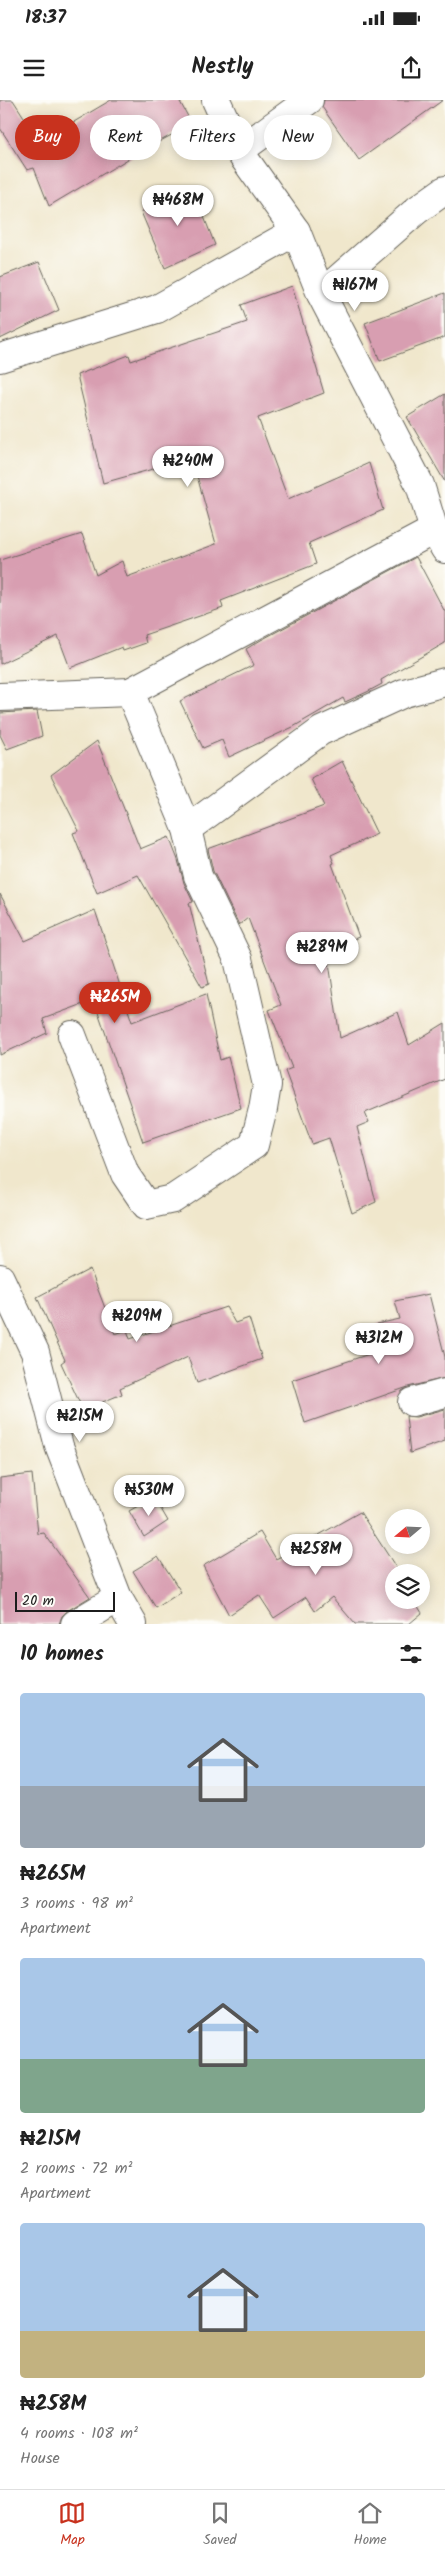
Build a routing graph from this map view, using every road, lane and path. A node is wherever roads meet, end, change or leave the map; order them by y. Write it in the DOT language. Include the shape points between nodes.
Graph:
graph roads {
  1 [pos="216,100"];
  2 [pos="308,100"];
  3 [pos="223,115"];
  4 [pos="254,139"];
  5 [pos="246,160"];
  6 [pos="445,190"];
  7 [pos="296,231"];
  8 [pos="321,294"];
  9 [pos="0,358"];
  10 [pos="440,539"];
  11 [pos="445,682"];
  12 [pos="130,692"];
  13 [pos="0,697"];
  14 [pos="187,829"];
  15 [pos="72,1035"];
  16 [pos="0,1278"];
  17 [pos="445,1393"];
  18 [pos="412,1402"];
  19 [pos="118,1598"];
  20 [pos="75,1624"];
  21 [pos="133,1624"];
  1 -- 3 [label="street"];
  2 -- 4 [label="street"];
  5 -- 7 [label="street"];
  6 -- 8 [label="street" via="417,210"];
  7 -- 8 [label="street"];
  7 -- 9 [label="street" via="157,309"];
  8 -- 10 [label="street" via="420,485"];
  10 -- 12 [label="street"];
  11 -- 14 [label="street" via="404,693 321,731"];
  12 -- 13 [label="street"];
  12 -- 14 [label="street"];
  14 -- 15 [label="street" via="198,876 238,959 266,1085 254,1145 173,1199 146,1205 125,1174"];
  16 -- 19 [label="street" via="35,1352 59,1446"];
  17 -- 18 [label="street"];
  19 -- 20 [label="street"];
  19 -- 21 [label="street"];
}
